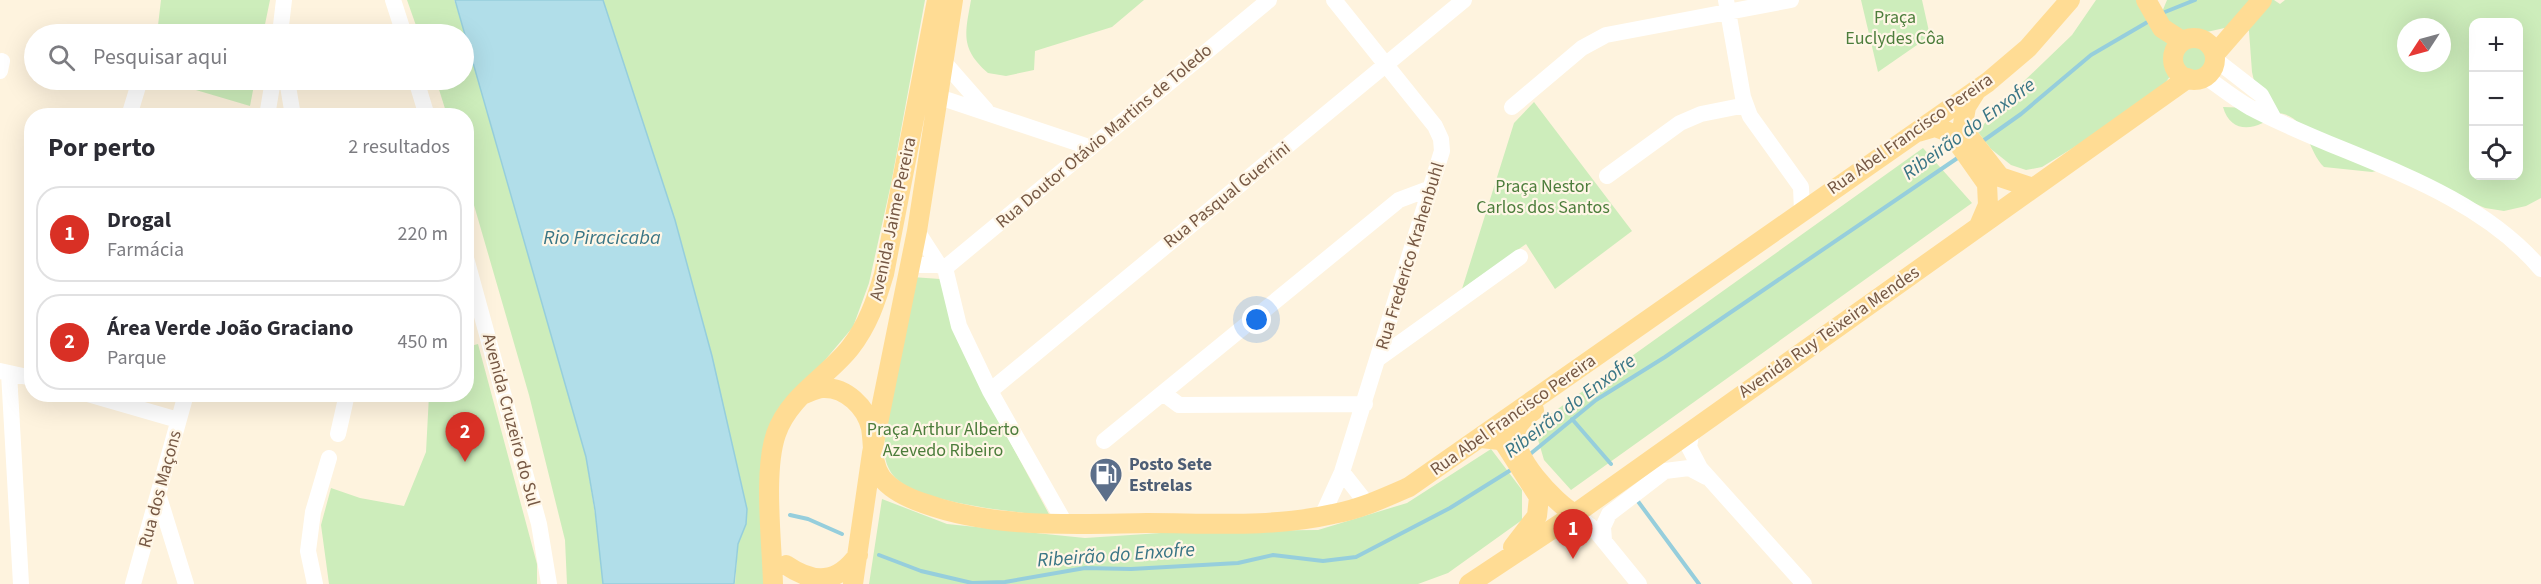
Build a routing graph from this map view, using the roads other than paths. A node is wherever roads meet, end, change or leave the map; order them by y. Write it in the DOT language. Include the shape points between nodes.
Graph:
graph roads {
  1 [pos="937,0"];
  2 [pos="953,0"];
  3 [pos="1269,0"];
  4 [pos="1334,0"];
  5 [pos="1464,0"];
  6 [pos="1791,0"];
  7 [pos="2070,0"];
  8 [pos="2249,0"];
  9 [pos="2262,0"];
  10 [pos="285,1"];
  11 [pos="393,2"];
  12 [pos="2148,4"];
  13 [pos="1727,6"];
  14 [pos="282,24"];
  15 [pos="401,24"];
  16 [pos="2182,42"];
  17 [pos="934,62"];
  18 [pos="2206,62"];
  19 [pos="1386,65"];
  20 [pos="1977,89"];
  21 [pos="137,90"];
  22 [pos="271,90"];
  23 [pos="289,90"];
  24 [pos="419,90"];
  25 [pos="937,93"];
  26 [pos="1746,105"];
  27 [pos="1512,107"];
  28 [pos="131,108"];
  29 [pos="268,108"];
  30 [pos="292,108"];
  31 [pos="424,108"];
  32 [pos="987,111"];
  33 [pos="1957,128"];
  34 [pos="1913,134"];
  35 [pos="1089,147"];
  36 [pos="1607,176"];
  37 [pos="1993,181"];
  38 [pos="1801,187"];
  39 [pos="1431,188"];
  40 [pos="2033,188"];
  41 [pos="1825,194"];
  42 [pos="1802,211"];
  43 [pos="1979,226"];
  44 [pos="917,231"];
  45 [pos="1520,257"];
  46 [pos="911,266"];
  47 [pos="942,266"];
  48 [pos="2541,269"];
  49 [pos="474,287"];
  50 [pos="1379,358"];
  51 [pos="4,372"];
  52 [pos="24,376"];
  53 [pos="1557,384"];
  54 [pos="990,391"];
  55 [pos="1163,393"];
  56 [pos="802,395"];
  57 [pos="116,402"];
  58 [pos="184,402"];
  59 [pos="345,402"];
  60 [pos="1365,404"];
  61 [pos="178,420"];
  62 [pos="1692,429"];
  63 [pos="338,434"];
  64 [pos="1481,438"];
  65 [pos="1104,441"];
  66 [pos="1515,452"];
  67 [pos="872,453"];
  68 [pos="329,458"];
  69 [pos="1342,472"];
  70 [pos="1713,484"];
  71 [pos="1540,488"];
  72 [pos="159,497"];
  73 [pos="1368,505"];
  74 [pos="1575,514"];
  75 [pos="1322,516"];
  76 [pos="1066,525"];
  77 [pos="772,537"];
  78 [pos="1604,540"];
  79 [pos="858,555"];
  80 [pos="1500,563"];
  81 [pos="786,565"];
  82 [pos="21,584"];
  83 [pos="133,584"];
  84 [pos="186,584"];
  85 [pos="315,584"];
  86 [pos="549,584"];
  87 [pos="773,584"];
  88 [pos="799,584"];
  89 [pos="853,584"];
  90 [pos="1469,584"];
  91 [pos="1639,584"];
  92 [pos="1804,584"];
  1 -- 17 [label="main road, Avenida Jaime Pereira"];
  2 -- 17 [label="main road, Avenida Jaime Pereira"];
  3 -- 35 [label="street, Rua Doutor Otávio Martins de Toledo"];
  4 -- 19 [label="street, Rua Frederico Krahenbuhl"];
  5 -- 19 [label="street, Rua Pasqual Guerrini"];
  6 -- 13 [label="street"];
  7 -- 20 [label="main road, Rua Abel Francisco Pereira" via="2028,48"];
  8 -- 18 [label="main road"];
  9 -- 18 [label="main road"];
  10 -- 14 [label="street"];
  11 -- 15 [label="street"];
  12 -- 16 [label="main road" via="2162,28"];
  13 -- 26 [label="street"];
  13 -- 27 [label="street" via="1606,35 1582,48"];
  16 -- 18 [label="main road" via="2194,37"];
  16 -- 18 [label="main road" via="2173,60 2179,73"];
  17 -- 25 [label="main road, Avenida Jaime Pereira"];
  17 -- 32 [label="street"];
  17 -- 56 [label="main road, Avenida Jaime Pereira" via="871,316 849,349"];
  18 -- 40 [label="main road, Avenida Ruy Teixeira Mendes"];
  18 -- 48 [label="street" via="2261,95 2274,119 2465,207 2503,234"];
  19 -- 39 [label="street, Rua Frederico Krahenbuhl" via="1441,139 1442,151"];
  19 -- 54 [label="street, Rua Pasqual Guerrini"];
  20 -- 33 [label="main road"];
  20 -- 34 [label="main road, Rua Abel Francisco Pereira"];
  21 -- 28 [label="street"];
  22 -- 29 [label="street"];
  23 -- 30 [label="street"];
  24 -- 31 [label="street"];
  25 -- 32 [label="street"];
  25 -- 44 [label="main road, Avenida Jaime Pereira"];
  26 -- 36 [label="street" via="1701,114 1680,123"];
  26 -- 38 [label="street"];
  32 -- 35 [label="street"];
  33 -- 34 [label="main road" via="1935,127"];
  33 -- 37 [label="main road"];
  34 -- 41 [label="main road, Rua Abel Francisco Pereira"];
  35 -- 47 [label="street, Rua Doutor Otávio Martins de Toledo"];
  37 -- 40 [label="main road"];
  37 -- 43 [label="main road"];
  38 -- 41 [label="street"];
  38 -- 42 [label="street"];
  39 -- 50 [label="street, Rua Frederico Krahenbuhl"];
  39 -- 55 [label="street" via="1399,200"];
  40 -- 43 [label="main road, Avenida Ruy Teixeira Mendes"];
  41 -- 42 [label="main road, Rua Abel Francisco Pereira"];
  42 -- 53 [label="main road, Rua Abel Francisco Pereira"];
  43 -- 62 [label="main road, Avenida Ruy Teixeira Mendes"];
  44 -- 46 [label="main road, Avenida Jaime Pereira"];
  44 -- 47 [label="street"];
  45 -- 50 [label="street"];
  46 -- 47 [label="street"];
  46 -- 67 [label="main road, Avenida Jaime Pereira"];
  47 -- 54 [label="street" via="959,326"];
  49 -- 86 [label="street, Avenida Cruzeiro do Sul" via="539,524"];
  50 -- 60 [label="street, Rua Frederico Krahenbuhl"];
  51 -- 52 [label="street"];
  51 -- 82 [label="street"];
  53 -- 64 [label="main road, Rua Abel Francisco Pereira"];
  53 -- 66 [label="main road" via="1547,401 1518,426"];
  54 -- 76 [label="street"];
  55 -- 60 [label="street" via="1179,405"];
  55 -- 65 [label="street"];
  56 -- 67 [label="main road" via="822,387 852,397 865,412 871,429"];
  56 -- 77 [label="main road, Avenida Jaime Pereira" via="776,434"];
  57 -- 61 [label="street"];
  58 -- 61 [label="street, Rua dos Maçons"];
  59 -- 63 [label="street"];
  60 -- 69 [label="street, Rua Frederico Krahenbuhl"];
  61 -- 72 [label="street, Rua dos Maçons"];
  62 -- 70 [label="street" via="1692,455"];
  62 -- 74 [label="main road, Avenida Ruy Teixeira Mendes"];
  64 -- 66 [label="main road" via="1500,440"];
  64 -- 73 [label="main road, Rua Abel Francisco Pereira" via="1409,487"];
  66 -- 71 [label="main road"];
  67 -- 76 [label="main road, Rua Abel Francisco Pereira" via="881,477 898,493 924,504 978,517"];
  67 -- 79 [label="main road, Avenida Jaime Pereira"];
  68 -- 85 [label="street" via="313,512 308,551"];
  69 -- 73 [label="street"];
  69 -- 75 [label="street, Rua Frederico Krahenbuhl"];
  70 -- 78 [label="street" via="1689,468 1665,471 1609,514 1603,527"];
  70 -- 92 [label="street"];
  71 -- 74 [label="main road"];
  71 -- 80 [label="main road" via="1537,516"];
  72 -- 83 [label="street, Rua dos Maçons"];
  72 -- 84 [label="street"];
  73 -- 75 [label="main road, Rua Abel Francisco Pereira"];
  74 -- 78 [label="street"];
  74 -- 80 [label="main road, Avenida Ruy Teixeira Mendes"];
  75 -- 76 [label="main road, Rua Abel Francisco Pereira" via="1236,524"];
  77 -- 81 [label="main road"];
  77 -- 87 [label="main road, Avenida Jaime Pereira"];
  78 -- 91 [label="street"];
  79 -- 81 [label="main road" via="847,571 832,580 815,582 799,577"];
  79 -- 89 [label="main road, Avenida Jaime Pereira"];
  80 -- 90 [label="main road, Avenida Ruy Teixeira Mendes"];
  81 -- 88 [label="main road"];
}
